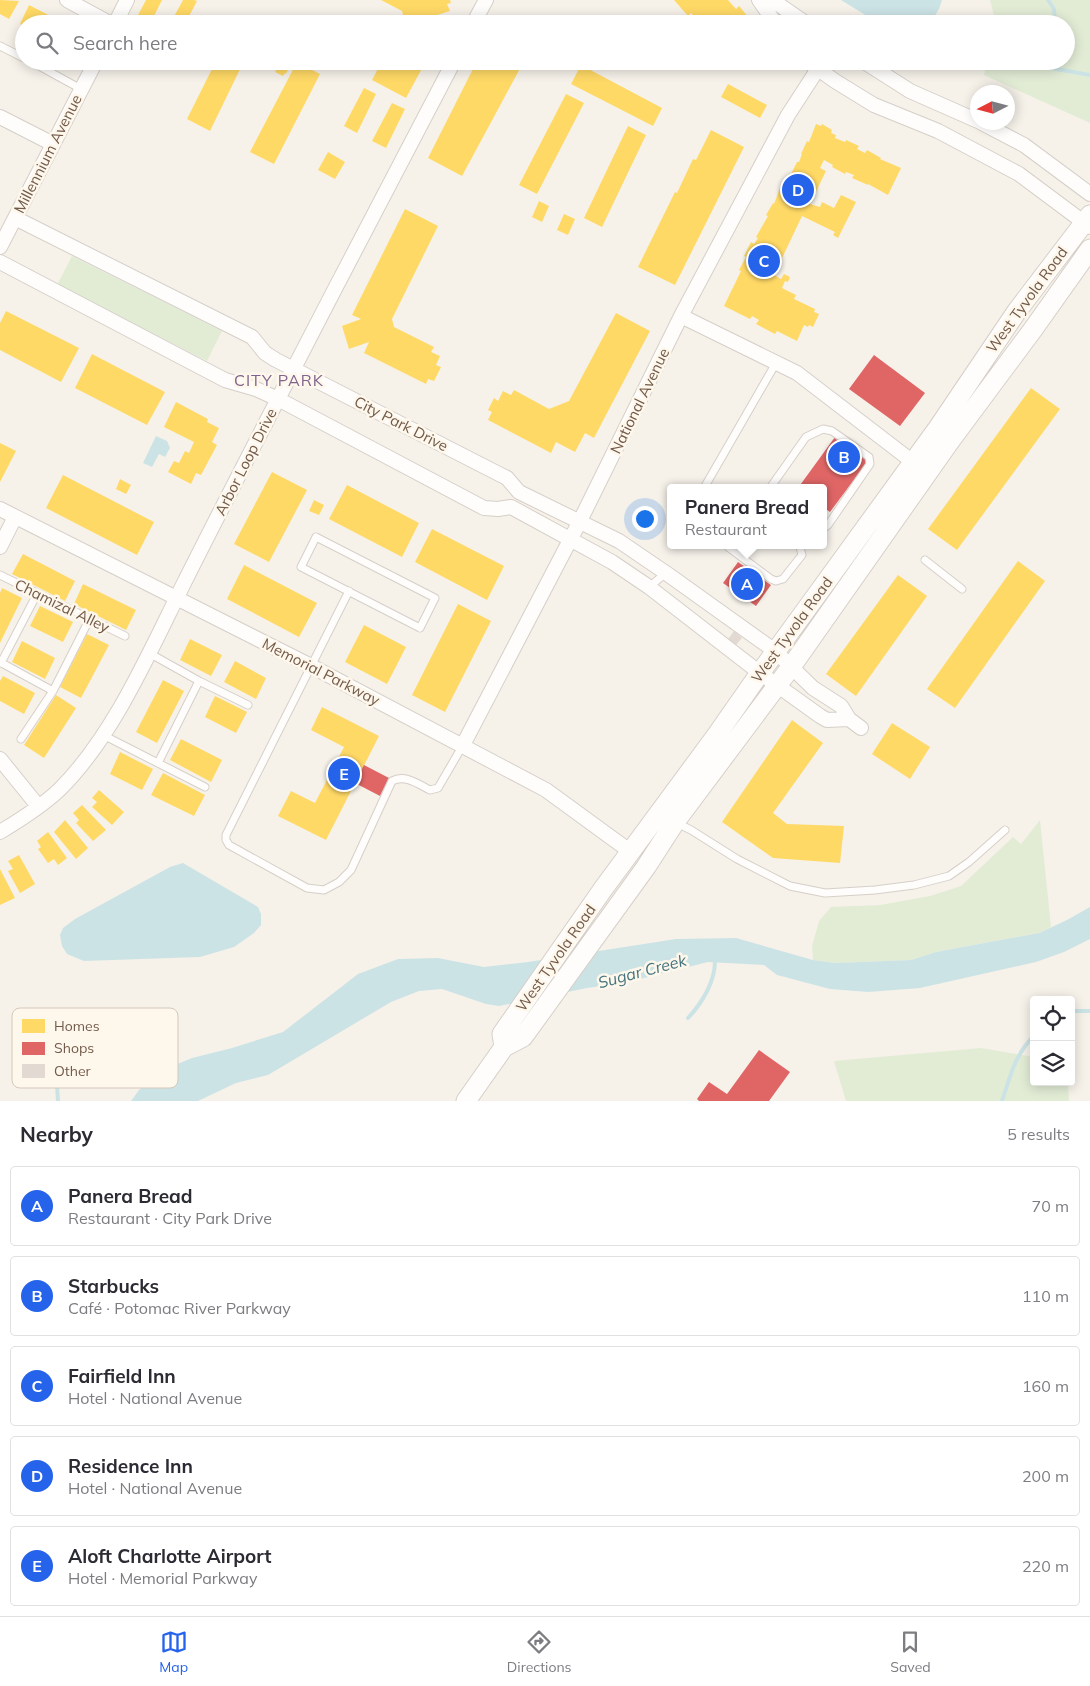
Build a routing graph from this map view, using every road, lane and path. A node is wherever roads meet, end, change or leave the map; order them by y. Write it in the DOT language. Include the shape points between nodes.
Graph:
graph roads {
  1 [pos="66,0"];
  2 [pos="127,0"];
  3 [pos="486,0"];
  4 [pos="759,0"];
  5 [pos="772,0"];
  6 [pos="94,15"];
  7 [pos="120,15"];
  8 [pos="478,15"];
  9 [pos="770,15"];
  10 [pos="794,15"];
  11 [pos="0,46"];
  12 [pos="15,54"];
  13 [pos="47,70"];
  14 [pos="92,70"];
  15 [pos="449,70"];
  16 [pos="813,70"];
  17 [pos="825,70"];
  18 [pos="877,70"];
  19 [pos="82,89"];
  20 [pos="0,117"];
  21 [pos="970,118"];
  22 [pos="995,130"];
  23 [pos="53,144"];
  24 [pos="1090,194"];
  25 [pos="15,218"];
  26 [pos="1088,221"];
  27 [pos="0,246"];
  28 [pos="1090,249"];
  29 [pos="0,262"];
  30 [pos="682,316"];
  31 [pos="776,363"];
  32 [pos="294,369"];
  33 [pos="278,399"];
  34 [pos="913,462"];
  35 [pos="706,484"];
  36 [pos="773,484"];
  37 [pos="0,509"];
  38 [pos="15,517"];
  39 [pos="580,521"];
  40 [pos="827,526"];
  41 [pos="570,539"];
  42 [pos="0,547"];
  43 [pos="733,549"];
  44 [pos="800,549"];
  45 [pos="925,560"];
  46 [pos="666,573"];
  47 [pos="0,575"];
  48 [pos="649,587"];
  49 [pos="962,589"];
  50 [pos="349,591"];
  51 [pos="36,594"];
  52 [pos="176,599"];
  53 [pos="89,620"];
  54 [pos="124,636"];
  55 [pos="775,652"];
  56 [pos="149,653"];
  57 [pos="1,663"];
  58 [pos="311,666"];
  59 [pos="792,667"];
  60 [pos="760,673"];
  61 [pos="199,681"];
  62 [pos="778,685"];
  63 [pos="53,691"];
  64 [pos="248,705"];
  65 [pos="849,719"];
  66 [pos="861,728"];
  67 [pos="103,734"];
  68 [pos="21,739"];
  69 [pos="463,744"];
  70 [pos="0,759"];
  71 [pos="158,763"];
  72 [pos="205,788"];
  73 [pos="38,806"];
  74 [pos="675,822"];
  75 [pos="1004,830"];
  76 [pos="0,832"];
  77 [pos="632,852"];
  78 [pos="503,1041"];
  79 [pos="466,1101"];
  1 -- 6 [label="street"];
  2 -- 7 [label="street"];
  3 -- 8 [label="street"];
  4 -- 9 [label="street"];
  5 -- 10 [label="street"];
  11 -- 12 [label="lane"];
  13 -- 19 [label="lane"];
  14 -- 19 [label="street, Millennium Avenue"];
  15 -- 32 [label="street, Arbor Loop Drive"];
  16 -- 30 [label="street, National Avenue"];
  17 -- 26 [label="street" via="881,108 938,131 1014,171"];
  18 -- 21 [label="street" via="910,91"];
  19 -- 23 [label="street, Millennium Avenue"];
  20 -- 23 [label="street"];
  22 -- 24 [label="street" via="1024,145"];
  23 -- 25 [label="street, Millennium Avenue"];
  25 -- 27 [label="street, Millennium Avenue"];
  25 -- 32 [label="street, City Park Drive" via="252,337 265,353"];
  26 -- 34 [label="main road, West Tyvola Road" via="1017,311"];
  28 -- 59 [label="main road, West Tyvola Road" via="950,441"];
  29 -- 33 [label="street" via="225,380"];
  30 -- 31 [label="street"];
  30 -- 39 [label="street, National Avenue"];
  31 -- 34 [label="street" via="797,373"];
  31 -- 35 [label="lane"];
  32 -- 33 [label="street, Arbor Loop Drive"];
  32 -- 39 [label="street, City Park Drive" via="507,478 519,492"];
  33 -- 41 [label="street" via="484,508 511,507"];
  33 -- 52 [label="street, Arbor Loop Drive"];
  34 -- 55 [label="main road, West Tyvola Road"];
  36 -- 40 [label="lane" via="806,437 823,429 832,431 869,457 871,461"];
  37 -- 38 [label="street, Memorial Parkway"];
  38 -- 42 [label="street"];
  38 -- 52 [label="street, Memorial Parkway"];
  39 -- 41 [label="street, National Avenue"];
  39 -- 46 [label="street, City Park Drive" via="618,541"];
  41 -- 48 [label="street"];
  41 -- 69 [label="street, National Avenue"];
  43 -- 44 [label="lane" via="776,581 784,579 802,555"];
  45 -- 49 [label="lane"];
  46 -- 48 [label="lane"];
  46 -- 55 [label="street, City Park Drive"];
  47 -- 51 [label="lane, Chamizal Alley"];
  48 -- 60 [label="street"];
  50 -- 50 [label="lane" via="301,567 316,537 435,598 420,628"];
  50 -- 58 [label="lane"];
  51 -- 53 [label="lane, Chamizal Alley"];
  51 -- 57 [label="lane"];
  52 -- 56 [label="street, Arbor Loop Drive"];
  52 -- 58 [label="street, Memorial Parkway"];
  53 -- 54 [label="lane, Chamizal Alley"];
  53 -- 63 [label="lane"];
  55 -- 59 [label="street, City Park Drive"];
  55 -- 60 [label="main road, West Tyvola Road"];
  56 -- 61 [label="lane"];
  56 -- 67 [label="street, Arbor Loop Drive"];
  57 -- 63 [label="lane"];
  58 -- 69 [label="street, Memorial Parkway"];
  58 -- 69 [label="lane" via="226,835 230,846 307,888 324,890 351,870 392,781 406,778 430,790 438,788"];
  59 -- 62 [label="main road, West Tyvola Road"];
  59 -- 65 [label="street, City Park Drive" via="813,688 841,706"];
  60 -- 62 [label="street"];
  60 -- 77 [label="main road, West Tyvola Road"];
  61 -- 64 [label="lane"];
  61 -- 71 [label="lane"];
  62 -- 65 [label="street" via="827,720"];
  62 -- 74 [label="main road, West Tyvola Road"];
  63 -- 68 [label="lane"];
  65 -- 66 [label="street, City Park Drive"];
  67 -- 71 [label="lane"];
  67 -- 73 [label="street, Arbor Loop Drive" via="79,768 58,791"];
  69 -- 77 [label="street, Memorial Parkway" via="546,790"];
  70 -- 73 [label="street"];
  71 -- 72 [label="lane"];
  73 -- 76 [label="street, Arbor Loop Drive"];
  74 -- 75 [label="lane" via="790,886 825,893 914,885 949,876"];
  74 -- 78 [label="main road, West Tyvola Road" via="523,1037"];
  77 -- 78 [label="main road, West Tyvola Road"];
  78 -- 79 [label="main road, West Tyvola Road"];
}
